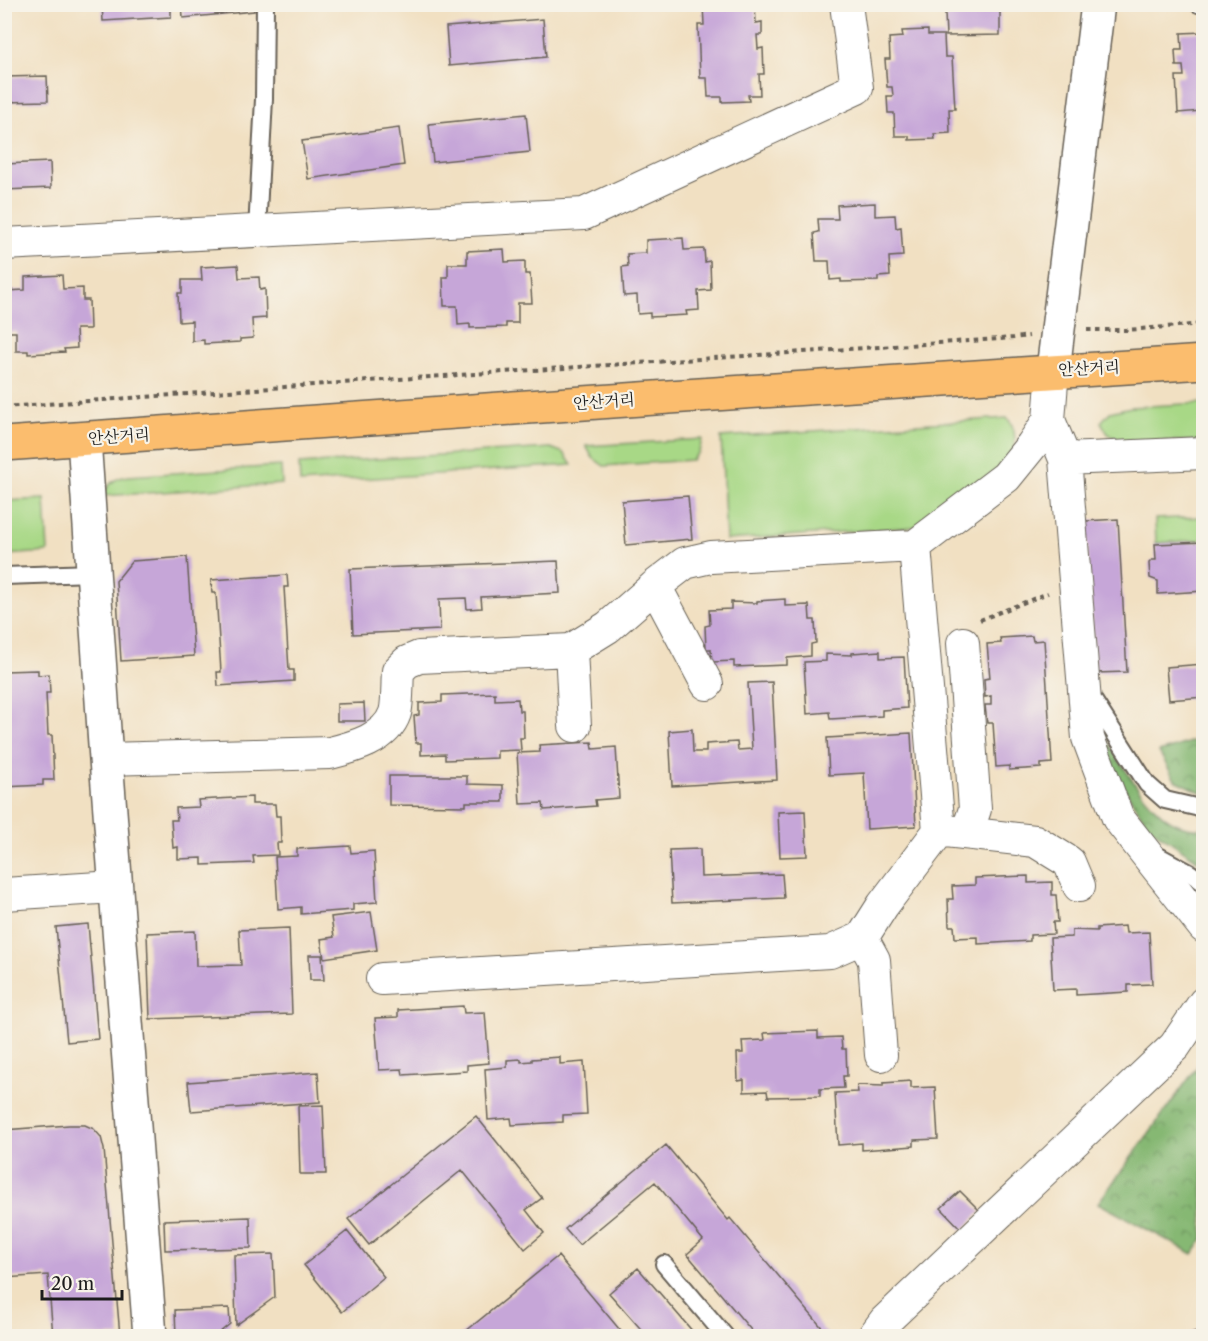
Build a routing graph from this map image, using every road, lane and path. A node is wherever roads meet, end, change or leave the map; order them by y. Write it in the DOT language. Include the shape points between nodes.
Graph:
graph roads {
  1 [pos="265,4"];
  2 [pos="846,4"];
  3 [pos="1106,4"];
  4 [pos="1198,4"];
  5 [pos="1098,5"];
  6 [pos="1203,5"];
  7 [pos="257,231"];
  8 [pos="4,244"];
  9 [pos="1203,324"];
  10 [pos="1058,331"];
  11 [pos="1203,362"];
  12 [pos="1053,370"];
  13 [pos="4,407"];
  14 [pos="1049,420"];
  15 [pos="84,438"];
  16 [pos="4,444"];
  17 [pos="1203,453"];
  18 [pos="1065,459"];
  19 [pos="915,546"];
  20 [pos="93,573"];
  21 [pos="4,576"];
  22 [pos="1077,584"];
  23 [pos="655,586"];
  24 [pos="963,643"];
  25 [pos="571,650"];
  26 [pos="707,684"];
  27 [pos="1084,687"];
  28 [pos="575,726"];
  29 [pos="106,759"];
  30 [pos="1203,809"];
  31 [pos="953,832"];
  32 [pos="1141,847"];
  33 [pos="1203,883"];
  34 [pos="1078,886"];
  35 [pos="115,887"];
  36 [pos="4,894"];
  37 [pos="1203,927"];
  38 [pos="862,938"];
  39 [pos="382,979"];
  40 [pos="1203,1003"];
  41 [pos="881,1055"];
  42 [pos="664,1264"];
  43 [pos="150,1336"];
  44 [pos="725,1336"];
  45 [pos="874,1336"];
  1 -- 7 [label="lane"];
  2 -- 7 [label="street" via="857,88 584,214"];
  3 -- 5 [label="lane"];
  4 -- 6 [label="lane"];
  5 -- 10 [label="street"];
  7 -- 8 [label="street"];
  9 -- 10 [label="path"];
  10 -- 12 [label="street"];
  10 -- 13 [label="path" via="1014,338"];
  11 -- 12 [label="main road, 안산거리"];
  12 -- 14 [label="street"];
  12 -- 15 [label="main road, 안산거리"];
  14 -- 18 [label="street"];
  14 -- 19 [label="street" via="1006,477"];
  15 -- 16 [label="main road, 안산거리"];
  15 -- 20 [label="street"];
  17 -- 18 [label="street"];
  18 -- 22 [label="street"];
  19 -- 23 [label="street" via="711,556 685,563"];
  19 -- 31 [label="street"];
  20 -- 21 [label="lane"];
  20 -- 29 [label="street"];
  22 -- 24 [label="path" via="981,620 964,632"];
  22 -- 27 [label="street"];
  23 -- 25 [label="street" via="608,627"];
  23 -- 26 [label="street"];
  24 -- 31 [label="street" via="975,809"];
  25 -- 28 [label="street"];
  25 -- 29 [label="street" via="419,657 407,662 398,671 395,713 384,729 369,741 330,753"];
  27 -- 30 [label="lane" via="1147,784 1165,800"];
  27 -- 32 [label="street" via="1088,738 1118,818"];
  29 -- 35 [label="street"];
  31 -- 34 [label="street" via="1035,841 1069,862"];
  31 -- 38 [label="street" via="883,905"];
  32 -- 33 [label="lane"];
  32 -- 37 [label="street"];
  35 -- 36 [label="street"];
  35 -- 43 [label="street"];
  38 -- 39 [label="street" via="830,952"];
  38 -- 41 [label="street" via="874,960"];
  40 -- 45 [label="street" via="1175,1046 885,1321"];
  42 -- 44 [label="lane"];
}
